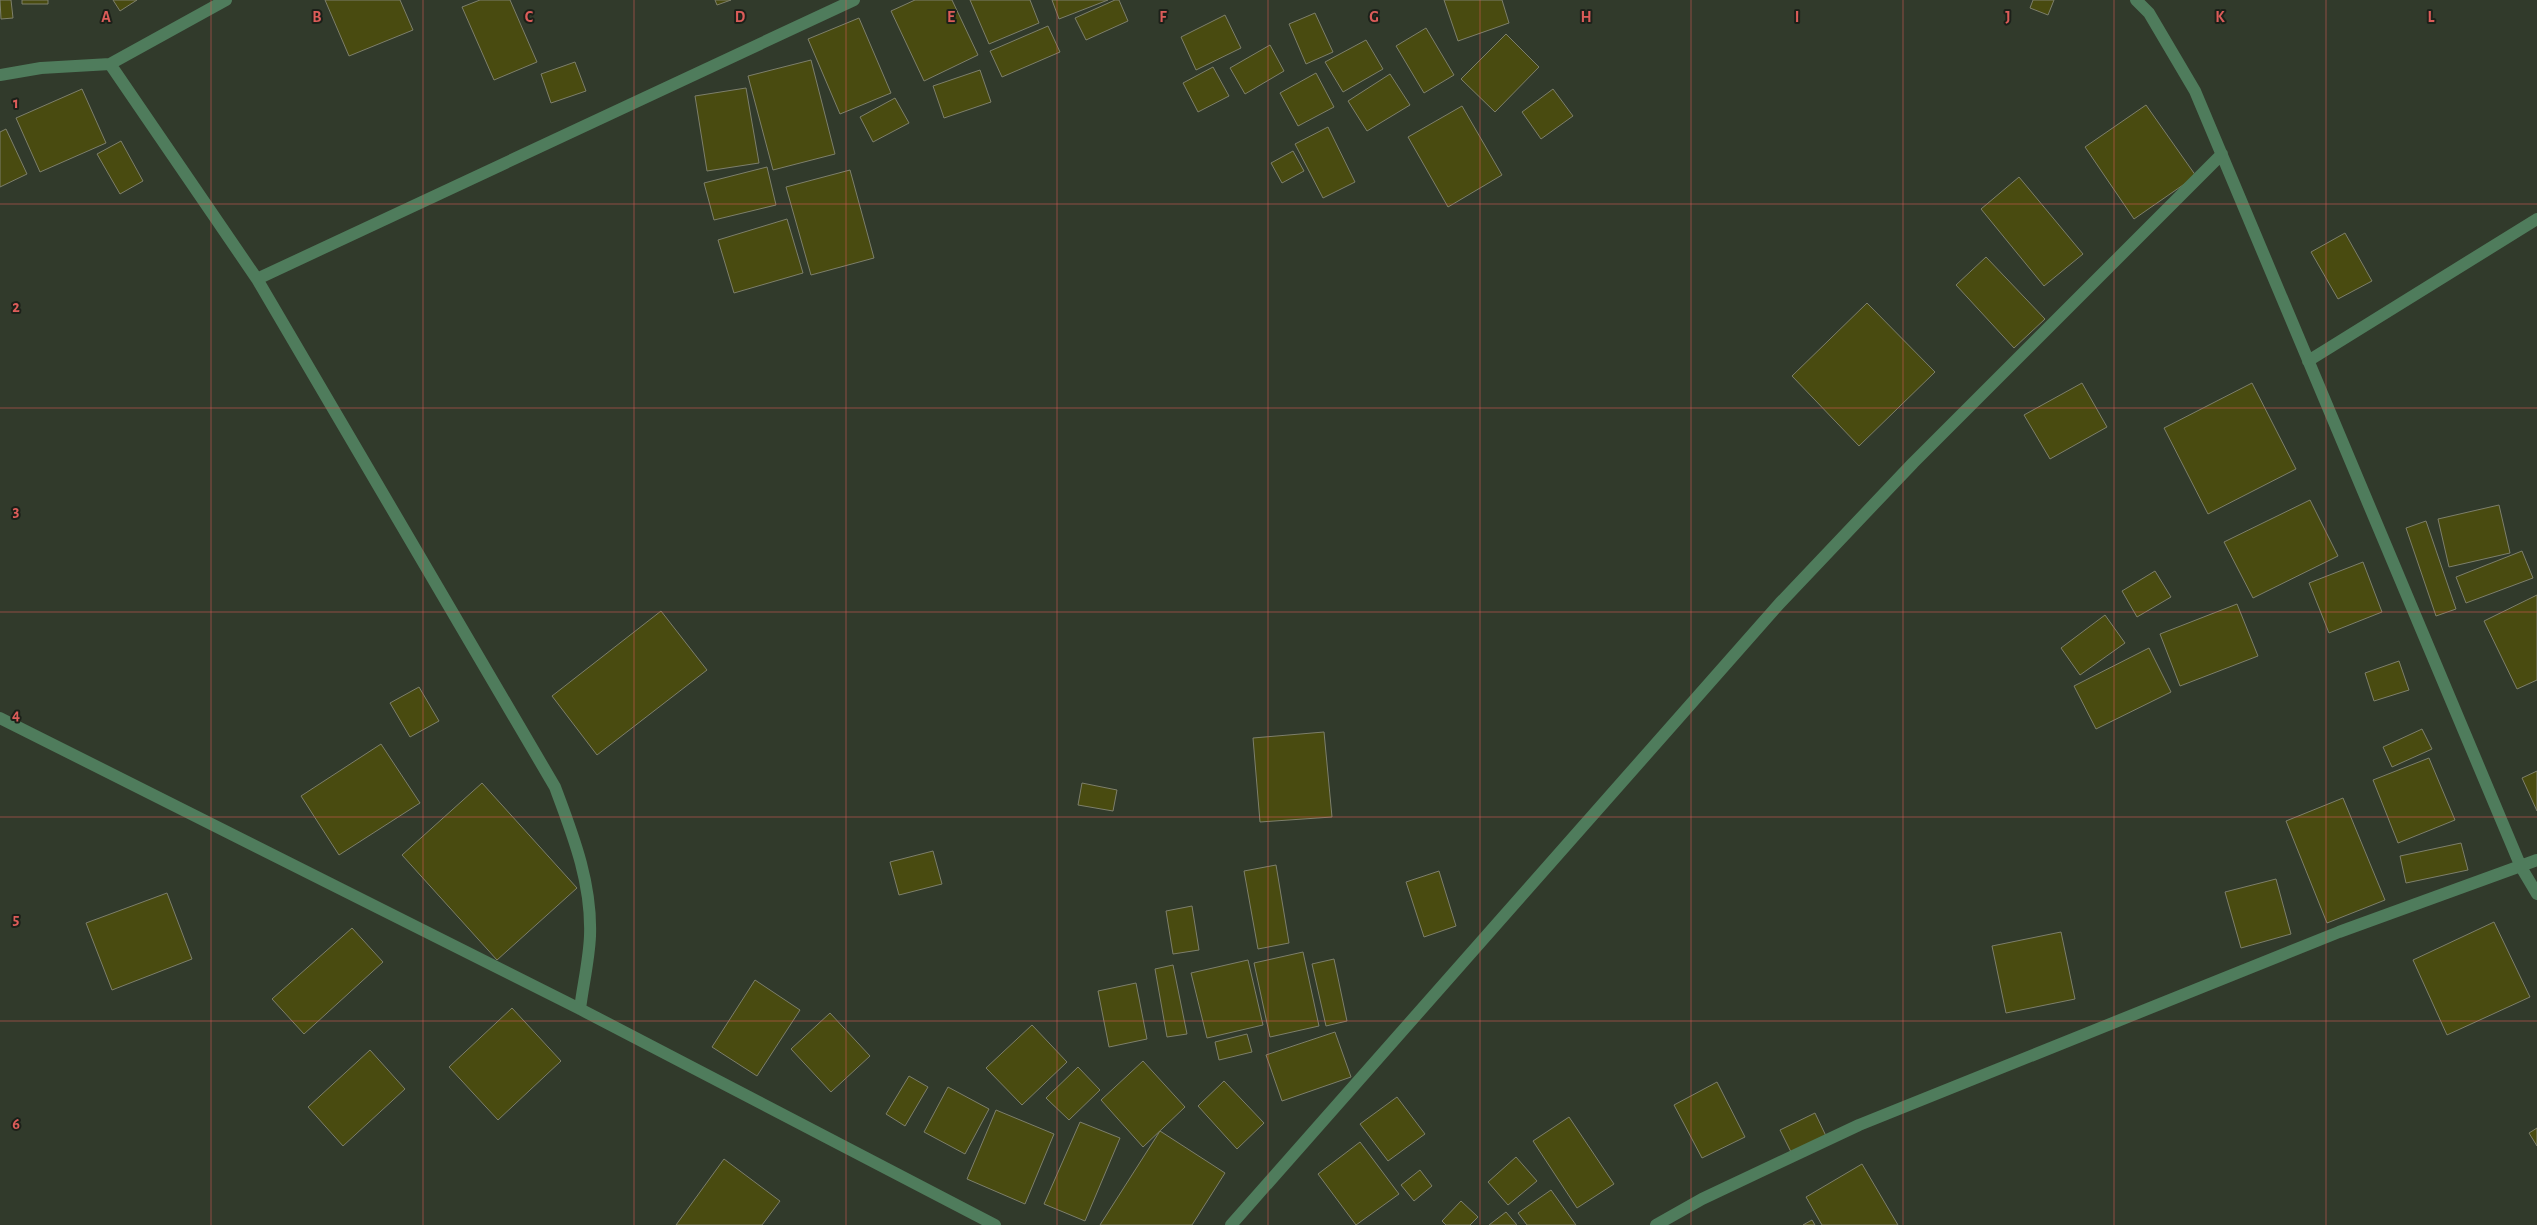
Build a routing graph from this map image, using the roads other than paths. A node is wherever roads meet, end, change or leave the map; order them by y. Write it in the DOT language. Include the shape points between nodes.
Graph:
graph roads {
  1 [pos="226,0"];
  2 [pos="854,0"];
  3 [pos="2136,0"];
  4 [pos="110,64"];
  5 [pos="0,75"];
  6 [pos="2222,154"];
  7 [pos="2537,219"];
  8 [pos="256,279"];
  9 [pos="2308,361"];
  10 [pos="0,718"];
  11 [pos="2537,860"];
  12 [pos="2521,867"];
  13 [pos="2537,894"];
  14 [pos="580,1009"];
  15 [pos="995,1225"];
  16 [pos="1231,1225"];
  17 [pos="1656,1225"];
  1 -- 4 [label="street"];
  2 -- 8 [label="street"];
  3 -- 6 [label="street" via="2149,13 2195,91"];
  4 -- 5 [label="street" via="41,68"];
  4 -- 8 [label="street"];
  6 -- 9 [label="street"];
  6 -- 16 [label="street" via="1913,463 1780,603"];
  7 -- 9 [label="street"];
  8 -- 14 [label="street" via="555,787 580,852 588,898 590,936"];
  9 -- 12 [label="street"];
  10 -- 14 [label="street"];
  11 -- 12 [label="street"];
  12 -- 13 [label="street"];
  12 -- 17 [label="street" via="2338,932 1860,1125 1702,1199"];
  14 -- 15 [label="street"];
}
